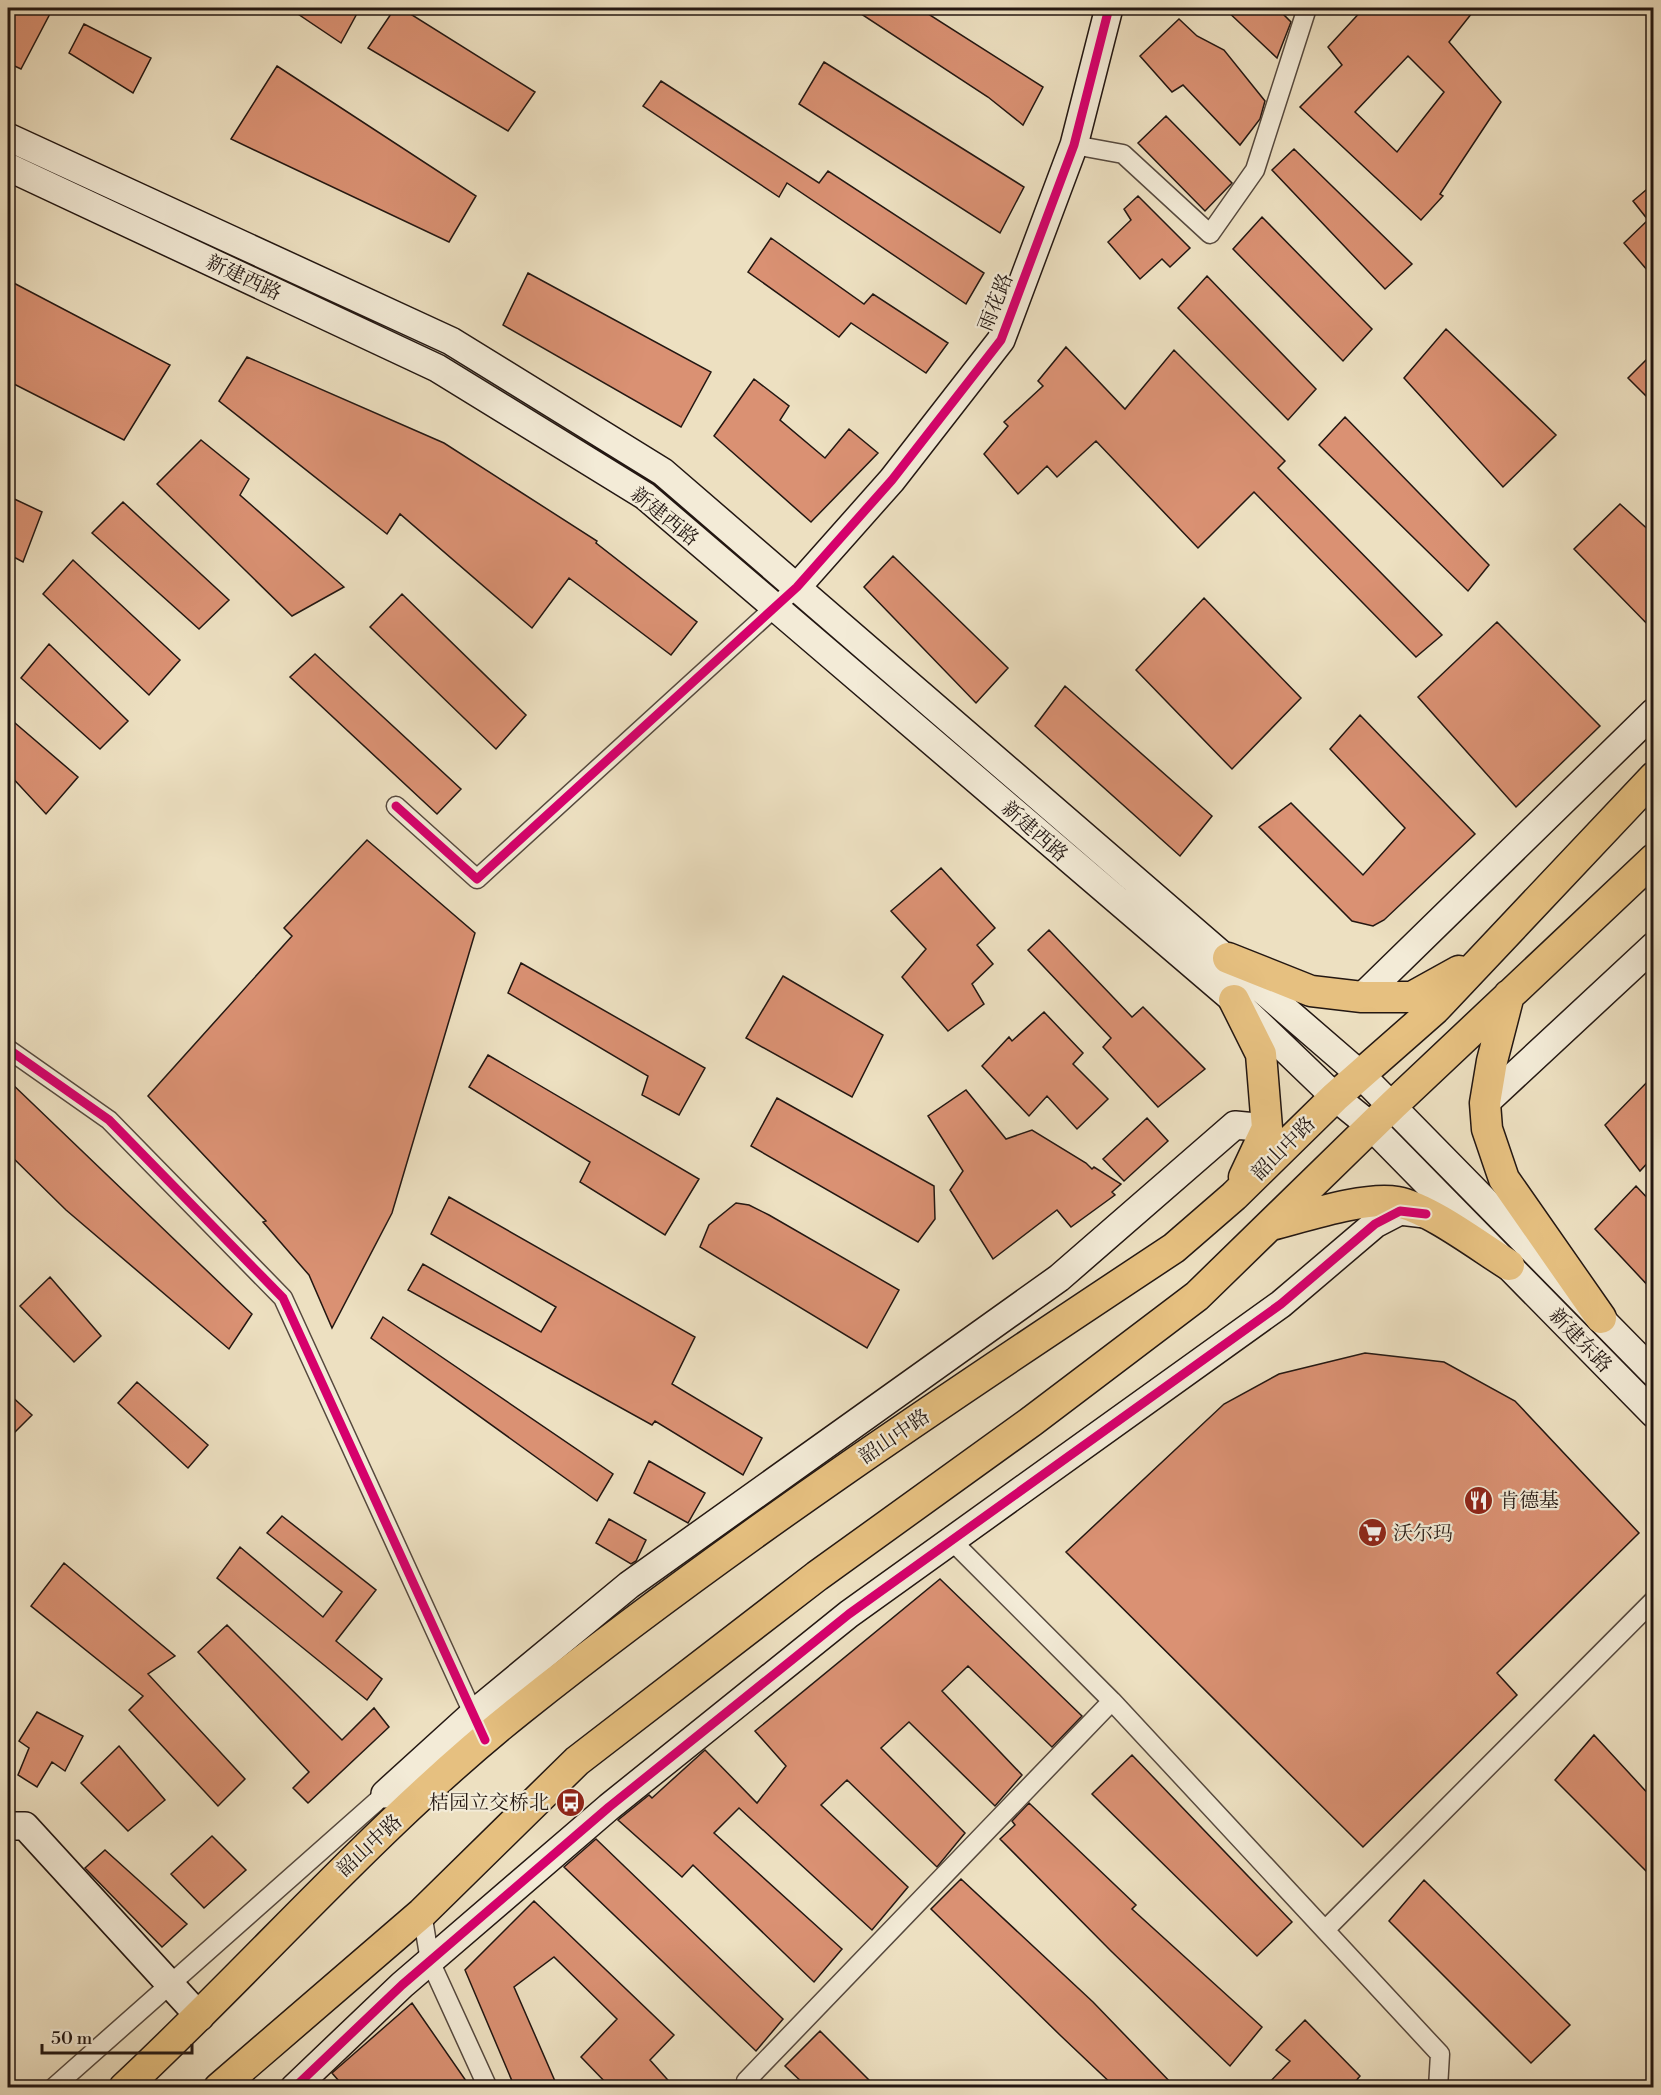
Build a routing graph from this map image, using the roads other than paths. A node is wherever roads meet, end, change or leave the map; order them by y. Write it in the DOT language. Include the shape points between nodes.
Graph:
graph roads {
  1 [pos="1109,8"];
  2 [pos="1307,8"];
  3 [pos="8,137"];
  4 [pos="1074,144"];
  5 [pos="8,167"];
  6 [pos="797,587"];
  7 [pos="775,608"];
  8 [pos="1653,712"];
  9 [pos="1653,777"];
  10 [pos="396,806"];
  11 [pos="1653,859"];
  12 [pos="1653,946"];
  13 [pos="1228,958"];
  14 [pos="1483,958"];
  15 [pos="1509,995"];
  16 [pos="1362,997"];
  17 [pos="1234,1000"];
  18 [pos="8,1049"];
  19 [pos="1362,1076"];
  20 [pos="1335,1097"];
  21 [pos="1485,1103"];
  22 [pos="1393,1105"];
  23 [pos="1372,1127"];
  24 [pos="1267,1128"];
  25 [pos="1234,1196"];
  26 [pos="1426,1214"];
  27 [pos="1270,1225"];
  28 [pos="1509,1265"];
  29 [pos="1601,1318"];
  30 [pos="1653,1373"];
  31 [pos="1653,1414"];
  32 [pos="952,1541"];
  33 [pos="1653,1600"];
  34 [pos="1112,1701"];
  35 [pos="479,1727"];
  36 [pos="445,1776"];
  37 [pos="385,1794"];
  38 [pos="8,1826"];
  39 [pos="422,1913"];
  40 [pos="1325,1930"];
  41 [pos="430,1961"];
  42 [pos="169,1983"];
  43 [pos="200,2017"];
  44 [pos="746,2081"];
  45 [pos="53,2088"];
  46 [pos="124,2088"];
  47 [pos="219,2088"];
  48 [pos="294,2088"];
  49 [pos="489,2088"];
  50 [pos="1438,2088"];
  1 -- 4 [label="main road, 雨花路"];
  2 -- 4 [label="street" via="1255,170 1210,234 1124,154"];
  3 -- 6 [label="main road, 新建西路" via="451,341 663,472"];
  4 -- 6 [label="main road, 雨花路" via="1001,340 892,480"];
  5 -- 7 [label="main road, 新建西路" via="437,368 645,496"];
  6 -- 7 [label="street"];
  6 -- 13 [label="main road, 新建西路"];
  7 -- 10 [label="street" via="477,879"];
  7 -- 17 [label="main road, 新建西路"];
  8 -- 16 [label="main road"];
  9 -- 14 [label="main road, 韶山中路"];
  11 -- 15 [label="main road"];
  12 -- 21 [label="main road"];
  13 -- 16 [label="main road" via="1311,992"];
  13 -- 19 [label="main road, 新建西路"];
  14 -- 16 [label="main road" via="1412,997"];
  14 -- 19 [label="main road, 韶山中路"];
  15 -- 21 [label="main road"];
  15 -- 22 [label="main road"];
  17 -- 20 [label="main road, 新建西路"];
  17 -- 24 [label="main road" via="1261,1054"];
  18 -- 35 [label="street" via="109,1120 283,1298"];
  19 -- 20 [label="main road, 韶山中路"];
  19 -- 22 [label="main road, 新建西路"];
  20 -- 23 [label="main road, 新建西路"];
  20 -- 25 [label="main road, 韶山中路"];
  21 -- 29 [label="main road" via="1487,1129 1504,1179"];
  22 -- 23 [label="main road"];
  22 -- 29 [label="main road, 新建东路"];
  23 -- 27 [label="main road"];
  23 -- 28 [label="main road, 新建东路"];
  24 -- 25 [label="main road"];
  24 -- 35 [label="main road" via="1234,1125 1059,1278 629,1585"];
  25 -- 35 [label="main road, 韶山中路" via="1174,1248 770,1521 519,1710"];
  26 -- 27 [label="main road" via="1397,1202 1366,1202"];
  26 -- 28 [label="main road"];
  26 -- 32 [label="main road" via="1400,1211 1375,1224 1281,1304"];
  27 -- 39 [label="main road" via="1197,1296 817,1576 578,1761"];
  28 -- 31 [label="main road, 新建东路"];
  29 -- 30 [label="main road, 新建东路"];
  32 -- 34 [label="street"];
  32 -- 41 [label="main road" via="849,1614 609,1807"];
  33 -- 40 [label="street"];
  34 -- 40 [label="street"];
  34 -- 44 [label="street"];
  35 -- 36 [label="main road, 韶山中路"];
  35 -- 37 [label="main road"];
  36 -- 37 [label="street"];
  36 -- 43 [label="main road, 韶山中路" via="357,1854"];
  37 -- 42 [label="street"];
  38 -- 42 [label="main road" via="25,1826"];
  39 -- 41 [label="street"];
  39 -- 47 [label="main road"];
  40 -- 50 [label="street" via="1440,2054"];
  41 -- 48 [label="main road"];
  41 -- 49 [label="street"];
  42 -- 43 [label="main road"];
  42 -- 45 [label="street"];
  43 -- 46 [label="main road, 韶山中路"];
}
